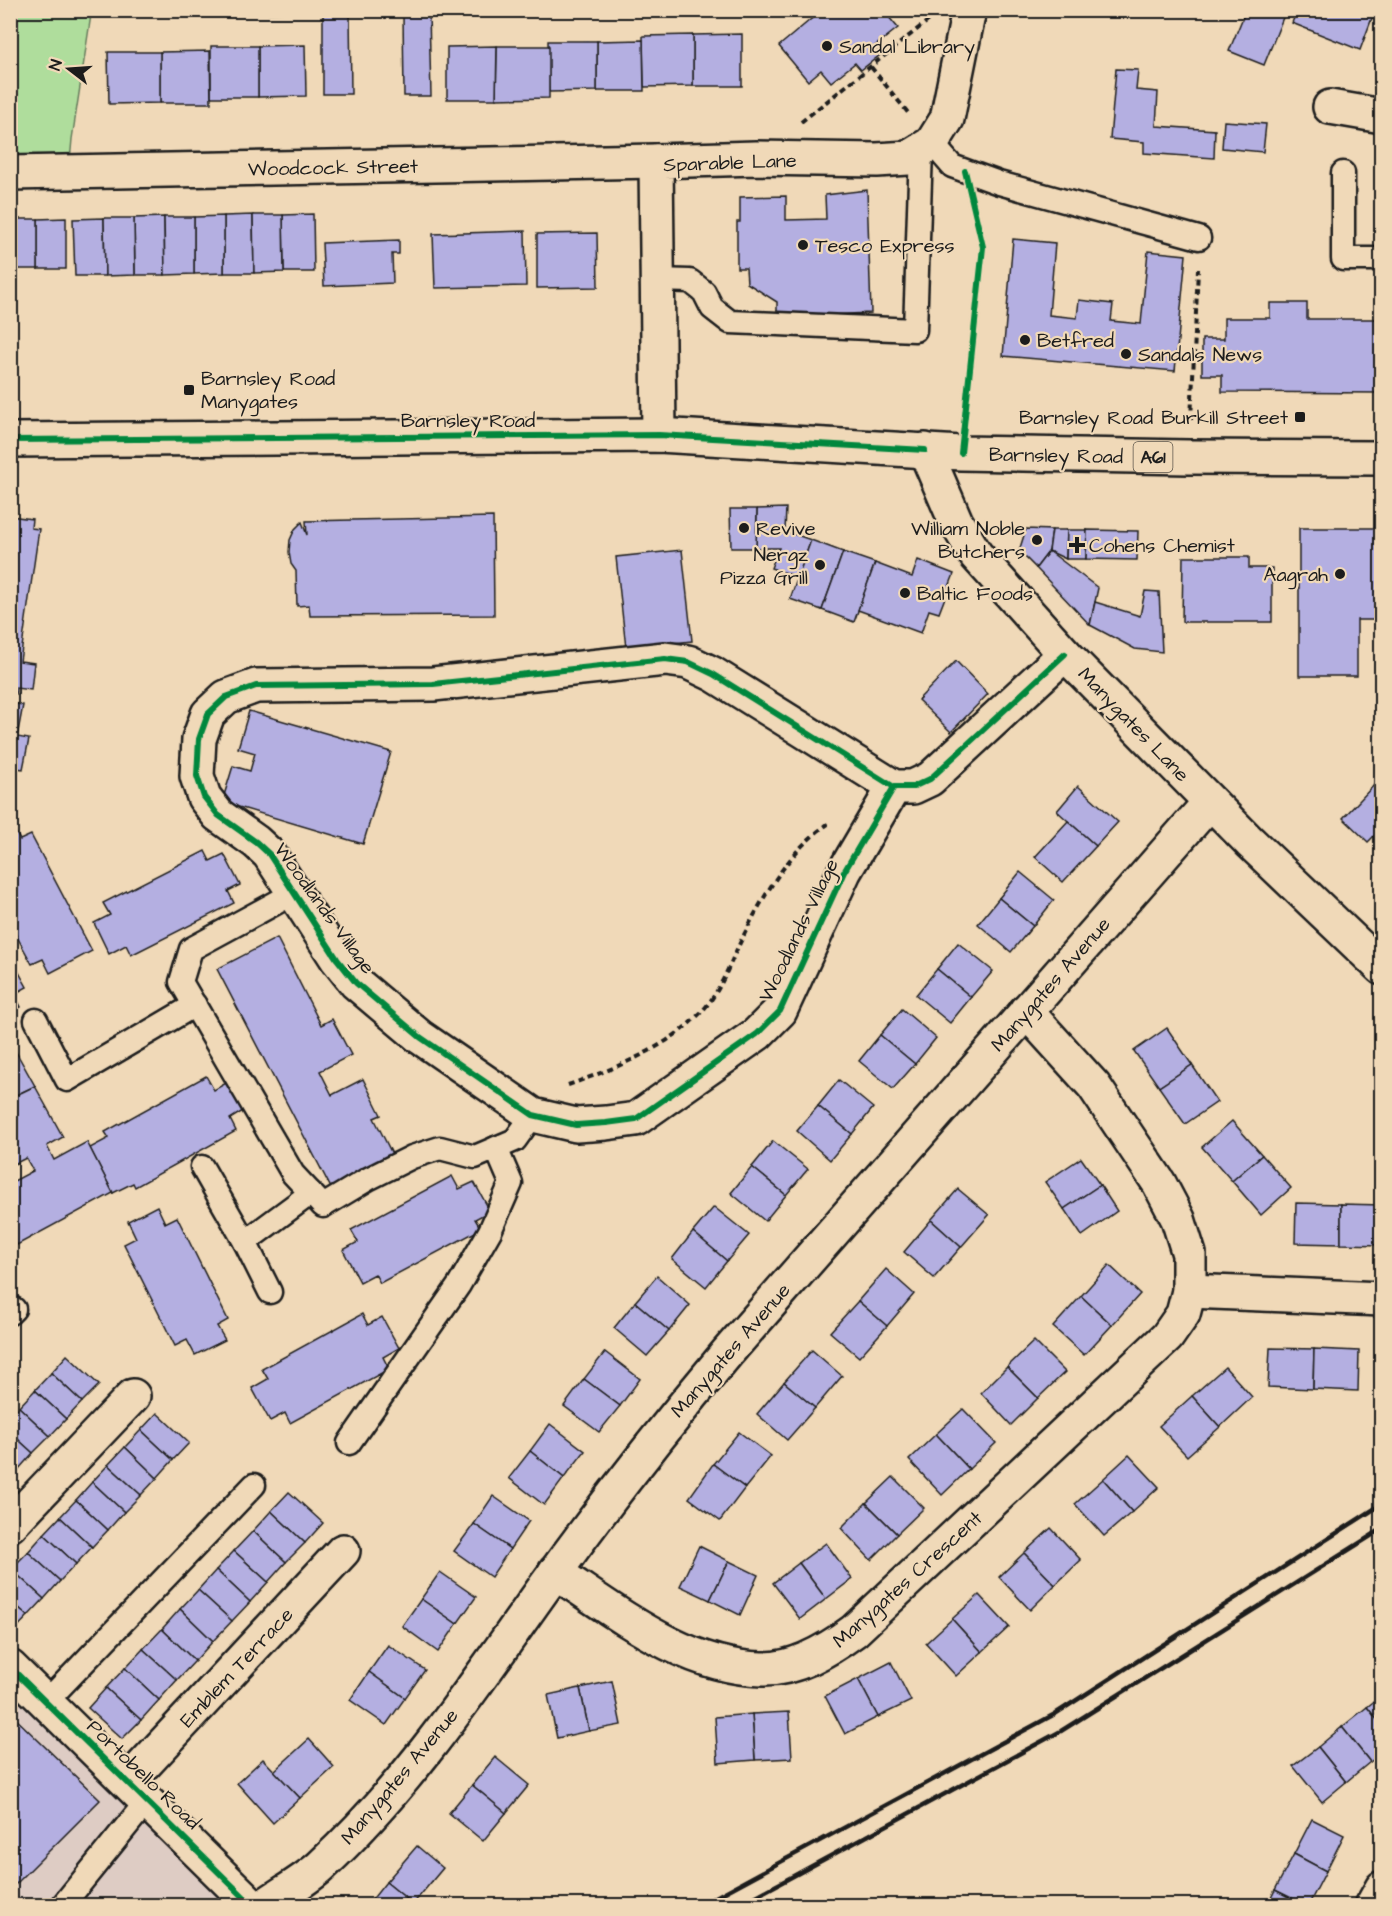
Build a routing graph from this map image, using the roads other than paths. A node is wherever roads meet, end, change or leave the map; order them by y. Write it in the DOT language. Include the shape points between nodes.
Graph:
graph roads {
  1 [pos="969,10"];
  2 [pos="1330,107"];
  3 [pos="1382,116"];
  4 [pos="926,146"];
  5 [pos="656,161"];
  6 [pos="10,173"];
  7 [pos="1343,173"];
  8 [pos="1199,238"];
  9 [pos="1382,259"];
  10 [pos="657,280"];
  11 [pos="659,435"];
  12 [pos="10,440"];
  13 [pos="925,450"];
  14 [pos="1382,458"];
  15 [pos="1065,654"];
  16 [pos="888,797"];
  17 [pos="1210,802"];
  18 [pos="294,893"];
  19 [pos="1382,968"];
  20 [pos="195,1005"];
  21 [pos="1026,1011"];
  22 [pos="36,1020"];
  23 [pos="524,1108"];
  24 [pos="496,1148"];
  25 [pos="202,1167"];
  26 [pos="311,1193"];
  27 [pos="245,1242"];
  28 [pos="1189,1291"];
  29 [pos="270,1292"];
  30 [pos="1382,1299"];
  31 [pos="133,1396"];
  32 [pos="349,1443"];
  33 [pos="254,1485"];
  34 [pos="10,1525"];
  35 [pos="343,1551"];
  36 [pos="555,1572"];
  37 [pos="10,1667"];
  38 [pos="46,1702"];
  39 [pos="138,1792"];
  40 [pos="1382,1888"];
  41 [pos="62,1905"];
  42 [pos="254,1905"];
  43 [pos="264,1905"];
  44 [pos="1372,1905"];
  1 -- 4 [label="street" via="947,119"];
  2 -- 3 [label="street"];
  4 -- 5 [label="street, Sparable Lane" via="908,158 877,160"];
  4 -- 8 [label="lane" via="952,166 999,183"];
  4 -- 10 [label="lane" via="915,330 730,322 712,308 704,292 690,281"];
  5 -- 6 [label="street, Woodcock Street"];
  5 -- 10 [label="street, Sparable Lane"];
  7 -- 9 [label="lane" via="1343,260"];
  10 -- 11 [label="street, Sparable Lane"];
  11 -- 12 [label="street, Barnsley Road / A61"];
  11 -- 13 [label="street, Barnsley Road / A61"];
  13 -- 14 [label="street, Barnsley Road / A61"];
  13 -- 15 [label="street, Manygates Lane" via="975,555"];
  15 -- 16 [label="street" via="930,779"];
  15 -- 17 [label="street, Manygates Lane"];
  16 -- 18 [label="street, Woodlands Village" via="713,674 688,662 630,662 433,684 256,686 226,697 208,714 199,739 197,776 204,797 218,815 268,854"];
  16 -- 23 [label="street, Woodlands Village" via="844,872 780,1011 757,1034 636,1119 576,1125"];
  17 -- 19 [label="street, Manygates Lane"];
  17 -- 21 [label="street, Manygates Avenue"];
  18 -- 20 [label="lane" via="191,949 182,982"];
  18 -- 23 [label="street, Woodlands Village" via="356,983 420,1037"];
  20 -- 22 [label="lane" via="67,1080"];
  20 -- 26 [label="lane" via="293,1174"];
  21 -- 28 [label="street, Manygates Crescent" via="1094,1086 1159,1183 1178,1219 1189,1254"];
  21 -- 36 [label="street, Manygates Avenue" via="668,1422"];
  23 -- 24 [label="lane" via="515,1140"];
  24 -- 26 [label="lane" via="475,1157 440,1148 412,1157 323,1206"];
  24 -- 32 [label="lane" via="511,1183 490,1231 459,1285"];
  25 -- 27 [label="lane"];
  26 -- 27 [label="lane"];
  27 -- 29 [label="lane"];
  28 -- 30 [label="street"];
  28 -- 36 [label="street, Manygates Crescent" via="1183,1314 1167,1337 886,1602 829,1649 792,1664 763,1669 729,1664 687,1652 641,1628"];
  31 -- 34 [label="street"];
  33 -- 38 [label="lane"];
  35 -- 39 [label="street, Emblem Terrace"];
  36 -- 43 [label="street, Manygates Avenue" via="430,1746 368,1818 318,1868"];
  37 -- 38 [label="street, Portobello Road"];
  38 -- 39 [label="street, Portobello Road"];
  39 -- 41 [label="lane"];
  39 -- 42 [label="street, Portobello Road"];
  40 -- 44 [label="street"];
}
